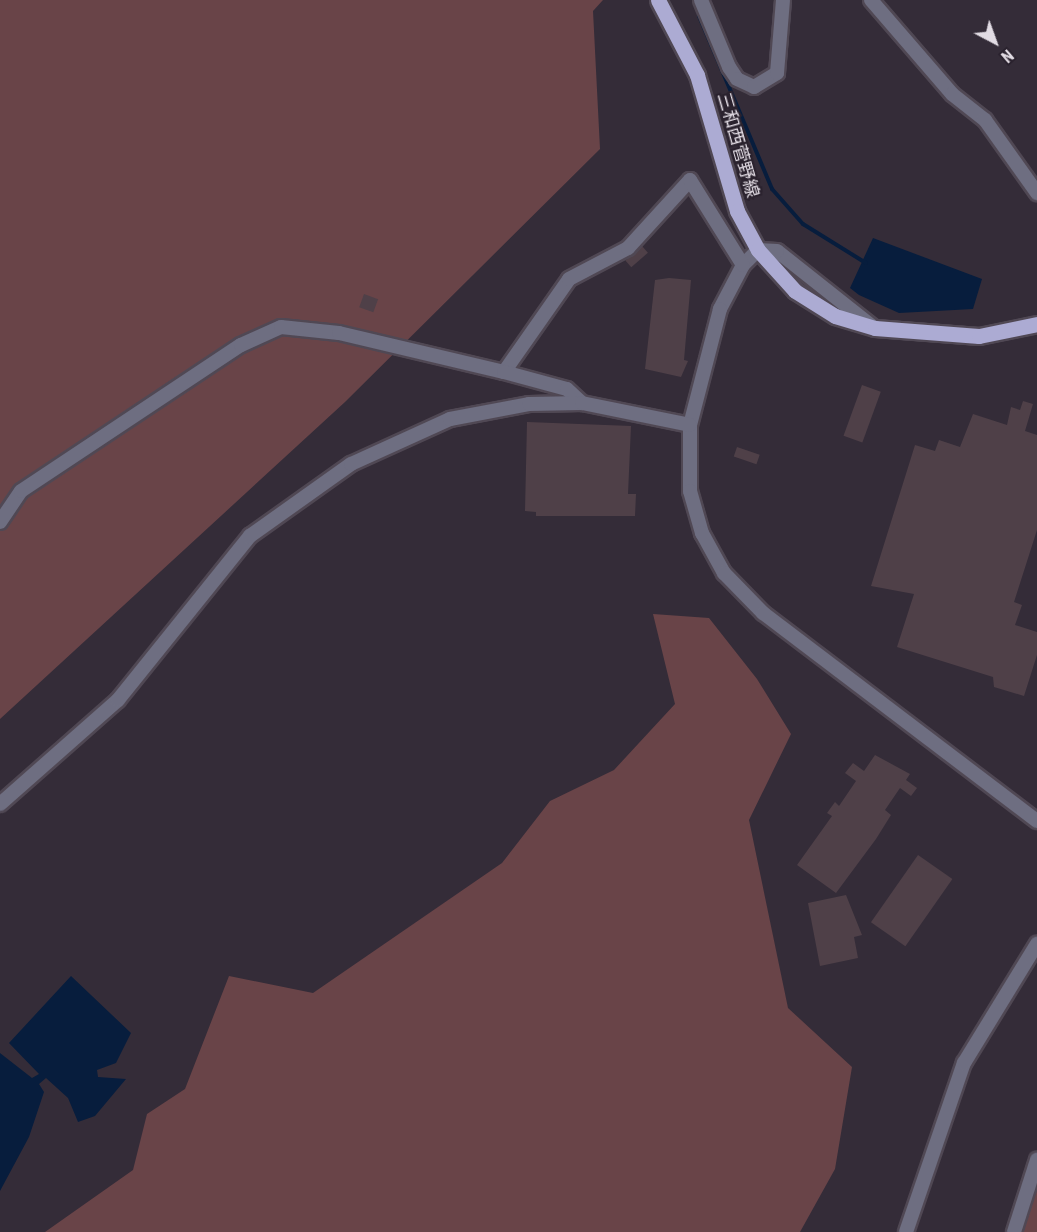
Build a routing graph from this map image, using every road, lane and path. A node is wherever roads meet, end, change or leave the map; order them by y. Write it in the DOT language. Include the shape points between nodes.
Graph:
graph roads {
  1 [pos="658,0"];
  2 [pos="701,0"];
  3 [pos="783,0"];
  4 [pos="870,0"];
  5 [pos="1037,193"];
  6 [pos="758,250"];
  7 [pos="743,266"];
  8 [pos="1037,324"];
  9 [pos="875,328"];
  10 [pos="504,372"];
  11 [pos="582,403"];
  12 [pos="690,425"];
  13 [pos="0,522"];
  14 [pos="0,804"];
  15 [pos="1037,821"];
  16 [pos="1037,944"];
  17 [pos="1037,1160"];
  18 [pos="906,1232"];
  19 [pos="1014,1232"];
  1 -- 6 [label="main road, 三和西菅野線" via="687,50 728,188"];
  2 -- 3 [label="street" via="729,67 754,87 777,73"];
  4 -- 5 [label="street" via="952,94 984,120"];
  6 -- 7 [label="street"];
  6 -- 9 [label="main road, 三和西菅野線" via="815,305"];
  6 -- 9 [label="street" via="777,251 797,263"];
  7 -- 10 [label="street" via="690,180 628,248 569,279"];
  7 -- 12 [label="street" via="720,309"];
  8 -- 9 [label="main road, 三和西菅野線" via="979,336"];
  10 -- 11 [label="street" via="567,389"];
  10 -- 13 [label="street" via="306,327 267,331 21,491"];
  11 -- 12 [label="street"];
  11 -- 14 [label="street" via="489,409 450,419 394,441 299,497 231,556 118,700"];
  12 -- 15 [label="street" via="687,459 695,513 711,553 744,596"];
  16 -- 18 [label="street" via="964,1063"];
  17 -- 19 [label="street"];
}
